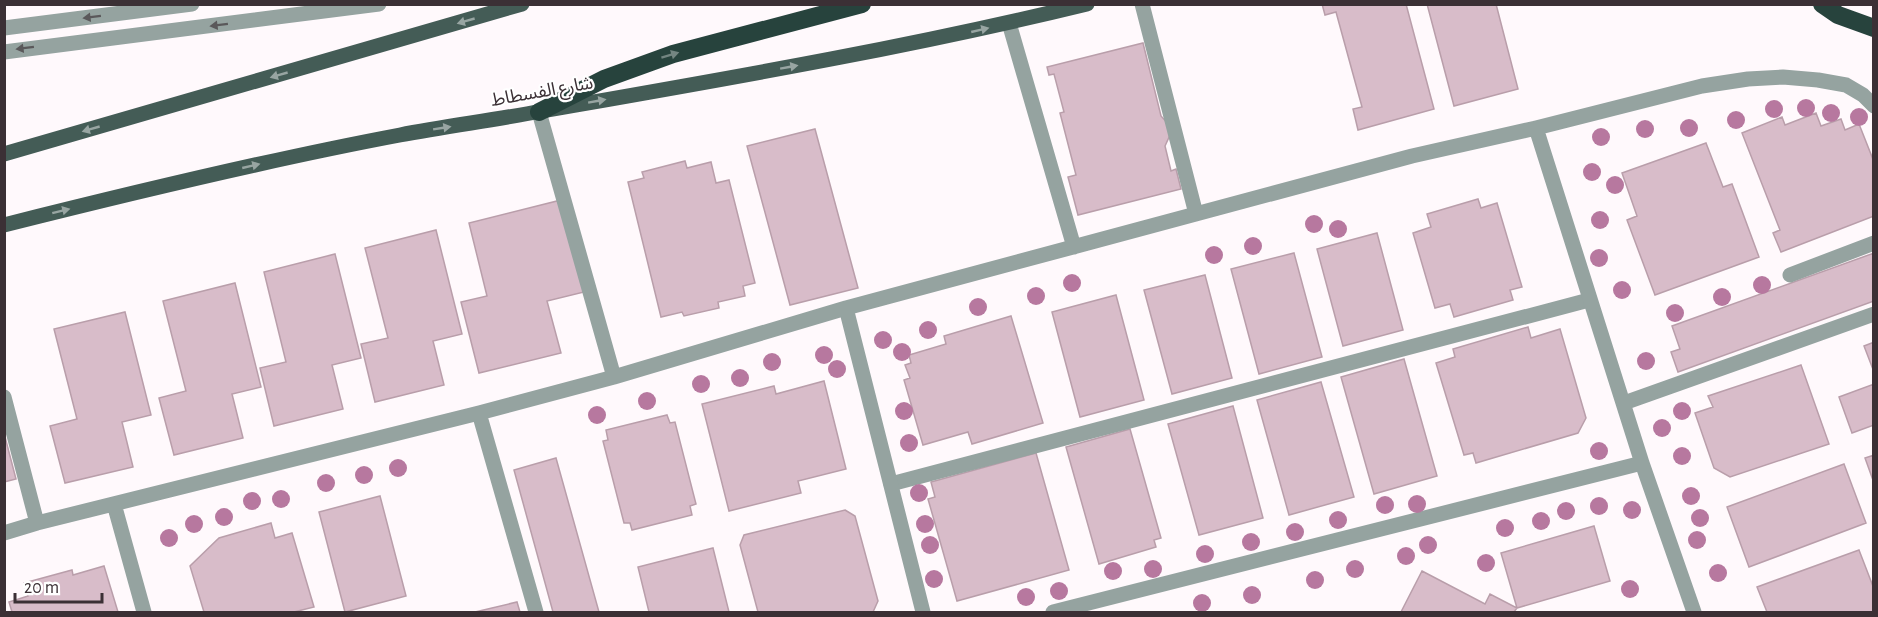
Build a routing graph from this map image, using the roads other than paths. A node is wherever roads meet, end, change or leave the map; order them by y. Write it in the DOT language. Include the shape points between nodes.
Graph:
graph roads {
  1 [pos="192,4"];
  2 [pos="379,4"];
  3 [pos="522,4"];
  4 [pos="862,4"];
  5 [pos="1087,4"];
  6 [pos="1142,4"];
  7 [pos="1822,4"];
  8 [pos="1009,23"];
  9 [pos="4,28"];
  10 [pos="1874,28"];
  11 [pos="4,51"];
  12 [pos="1874,106"];
  13 [pos="539,112"];
  14 [pos="1536,128"];
  15 [pos="4,154"];
  16 [pos="1196,214"];
  17 [pos="4,225"];
  18 [pos="1874,243"];
  19 [pos="1074,247"];
  20 [pos="1790,274"];
  21 [pos="1589,300"];
  22 [pos="846,308"];
  23 [pos="1874,314"];
  24 [pos="614,377"];
  25 [pos="4,397"];
  26 [pos="1624,403"];
  27 [pos="479,413"];
  28 [pos="1642,463"];
  29 [pos="891,484"];
  30 [pos="114,504"];
  31 [pos="37,523"];
  32 [pos="4,533"];
  33 [pos="144,612"];
  34 [pos="536,612"];
  35 [pos="923,612"];
  36 [pos="1053,612"];
  37 [pos="1694,612"];
  1 -- 9 [label="street, one-way"];
  2 -- 11 [label="street, one-way"];
  3 -- 15 [label="main road, one-way"];
  13 -- 4 [label="highway, one-way" via="604,79 673,54"];
  5 -- 8 [label="main road, شارع الفسطاط"];
  6 -- 16 [label="street"];
  7 -- 10 [label="highway" via="1838,15"];
  13 -- 8 [label="main road, شارع الفسطاط, one-way"];
  8 -- 19 [label="street"];
  12 -- 14 [label="street" via="1846,85 1783,77 1748,79 1702,86"];
  17 -- 13 [label="main road, شارع الفسطاط, one-way" via="272,161 401,134"];
  13 -- 24 [label="street"];
  14 -- 16 [label="street" via="1412,156"];
  14 -- 21 [label="street"];
  16 -- 19 [label="street"];
  18 -- 20 [label="street"];
  19 -- 22 [label="street"];
  21 -- 26 [label="street"];
  21 -- 29 [label="street"];
  22 -- 24 [label="street"];
  22 -- 29 [label="street"];
  23 -- 26 [label="street"];
  24 -- 27 [label="street"];
  25 -- 31 [label="street"];
  26 -- 28 [label="street"];
  27 -- 30 [label="street"];
  27 -- 34 [label="street"];
  28 -- 36 [label="street"];
  28 -- 37 [label="street"];
  29 -- 35 [label="street"];
  30 -- 31 [label="street"];
  30 -- 33 [label="street"];
  31 -- 32 [label="street"];
}
